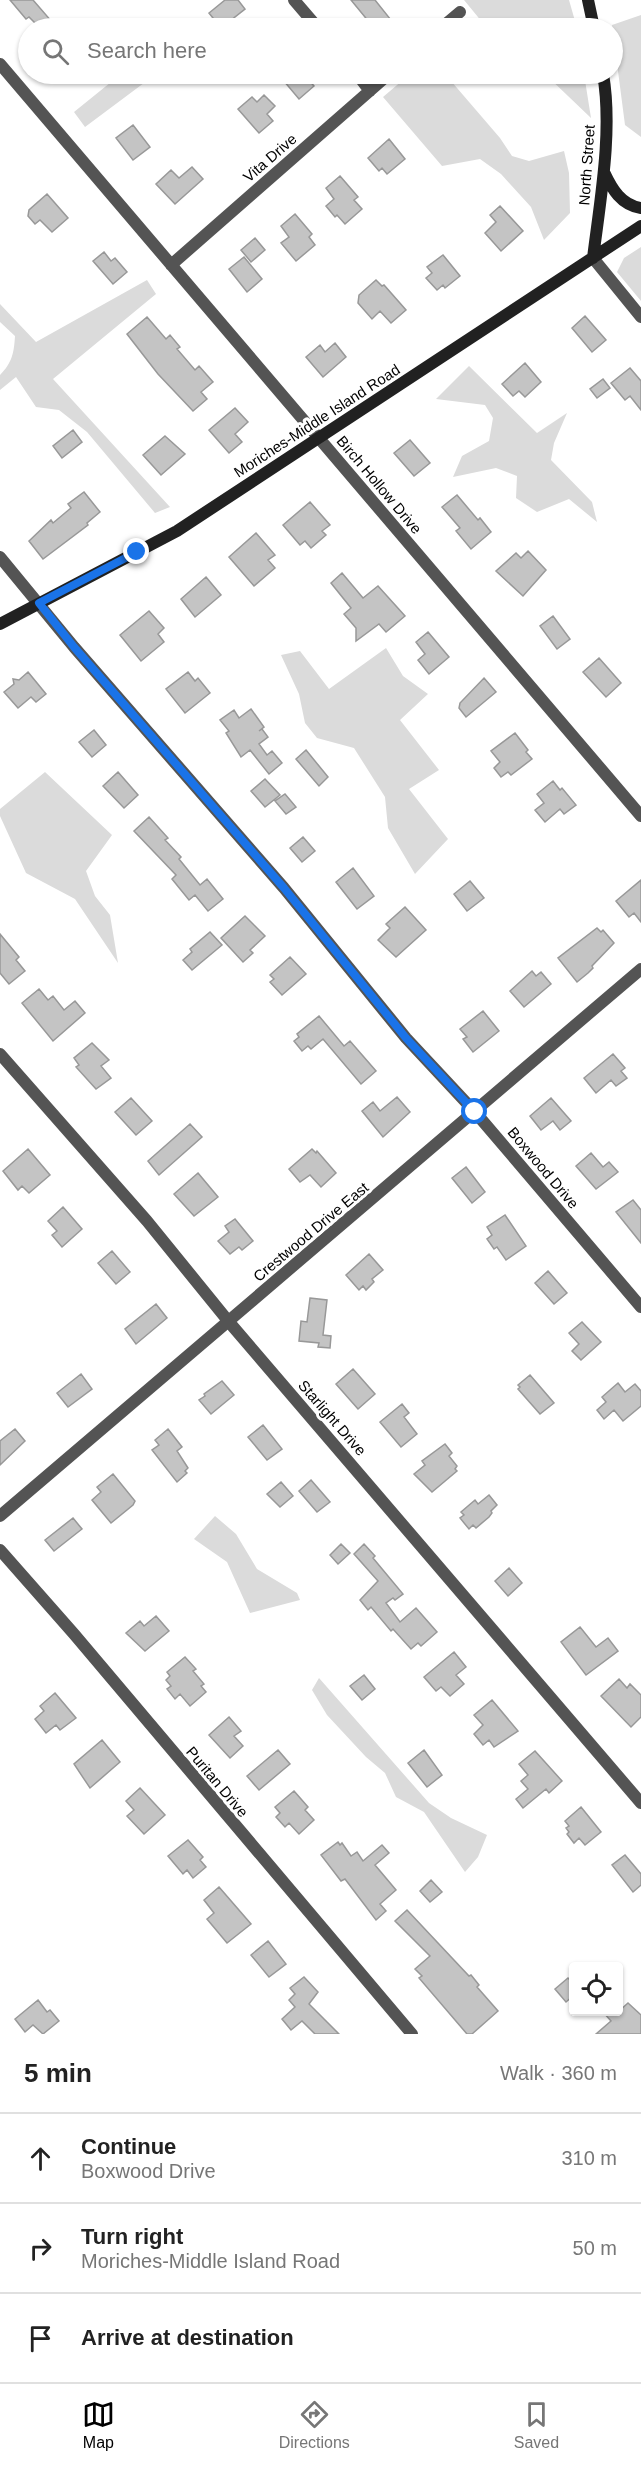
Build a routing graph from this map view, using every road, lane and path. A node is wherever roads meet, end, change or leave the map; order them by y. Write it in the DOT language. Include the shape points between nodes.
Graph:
graph roads {
  1 [pos="294,0"];
  2 [pos="588,0"];
  3 [pos="460,12"];
  4 [pos="309,18"];
  5 [pos="453,18"];
  6 [pos="592,18"];
  7 [pos="0,64"];
  8 [pos="364,84"];
  9 [pos="377,84"];
  10 [pos="605,84"];
  11 [pos="369,91"];
  12 [pos="603,171"];
  13 [pos="641,208"];
  14 [pos="641,225"];
  15 [pos="593,258"];
  16 [pos="171,265"];
  17 [pos="641,317"];
  18 [pos="318,436"];
  19 [pos="0,557"];
  20 [pos="39,603"];
  21 [pos="0,624"];
  22 [pos="641,816"];
  23 [pos="641,969"];
  24 [pos="0,1054"];
  25 [pos="475,1112"];
  26 [pos="641,1307"];
  27 [pos="229,1322"];
  28 [pos="0,1516"];
  29 [pos="0,1550"];
  30 [pos="641,1803"];
  31 [pos="412,2034"];
  1 -- 4 [label="street"];
  2 -- 6 [label="main road"];
  3 -- 5 [label="street"];
  7 -- 16 [label="street, Birch Hollow Drive"];
  8 -- 11 [label="street"];
  9 -- 11 [label="street, Vita Drive"];
  10 -- 12 [label="main road, North Street"];
  11 -- 16 [label="street, Vita Drive"];
  12 -- 13 [label="main road" via="614,192 631,206"];
  12 -- 15 [label="main road, North Street"];
  14 -- 15 [label="main road, Moriches-Middle Island Road"];
  15 -- 17 [label="street"];
  15 -- 18 [label="main road, Moriches-Middle Island Road"];
  16 -- 18 [label="street, Birch Hollow Drive"];
  18 -- 20 [label="main road, Moriches-Middle Island Road" via="177,531"];
  18 -- 22 [label="street, Birch Hollow Drive"];
  19 -- 20 [label="street, Boxwood Drive"];
  20 -- 21 [label="main road, Moriches-Middle Island Road"];
  20 -- 25 [label="street, Boxwood Drive" via="291,897 406,1038"];
  23 -- 25 [label="street, Crestwood Drive East"];
  24 -- 27 [label="street, Starlight Drive" via="147,1221"];
  25 -- 26 [label="street, Boxwood Drive"];
  25 -- 27 [label="street, Crestwood Drive East"];
  27 -- 28 [label="street, Crestwood Drive East"];
  27 -- 30 [label="street, Starlight Drive"];
  29 -- 31 [label="street, Puritan Drive"];
}
